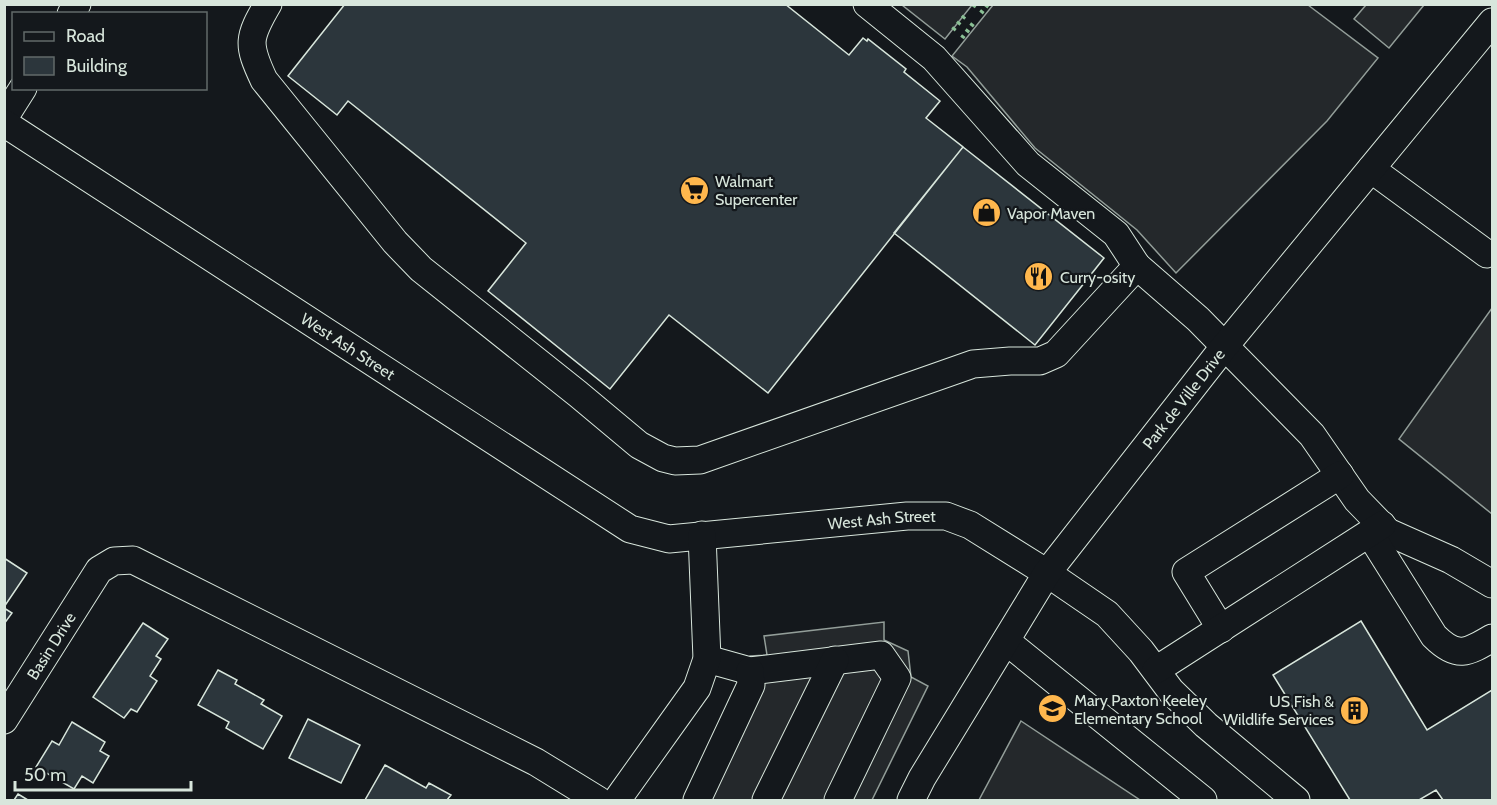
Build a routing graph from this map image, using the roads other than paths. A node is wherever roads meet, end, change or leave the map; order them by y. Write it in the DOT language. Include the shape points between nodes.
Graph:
graph roads {
  1 [pos="268,4"];
  2 [pos="867,4"];
  3 [pos="1492,22"];
  4 [pos="22,90"];
  5 [pos="4,118"];
  6 [pos="4,123"];
  7 [pos="1371,169"];
  8 [pos="1487,254"];
  9 [pos="1137,267"];
  10 [pos="1224,347"];
  11 [pos="1340,475"];
  12 [pos="1376,529"];
  13 [pos="702,536"];
  14 [pos="1047,573"];
  15 [pos="1492,584"];
  16 [pos="1221,629"];
  17 [pos="1492,638"];
  18 [pos="1006,641"];
  19 [pos="706,659"];
  20 [pos="835,660"];
  21 [pos="1156,670"];
  22 [pos="750,671"];
  23 [pos="4,720"];
  24 [pos="598,801"];
  25 [pos="617,801"];
  26 [pos="697,801"];
  27 [pos="766,801"];
  28 [pos="838,801"];
  29 [pos="911,801"];
  30 [pos="1203,801"];
  31 [pos="1296,801"];
  1 -- 9 [label="street" via="251,39 254,59 264,80 395,242 421,270 639,445 663,459 700,460 973,364 1040,361 1056,354"];
  2 -- 9 [label="street" via="934,58 1028,164 1116,234"];
  3 -- 7 [label="street, Park de Ville Drive"];
  4 -- 5 [label="street"];
  6 -- 13 [label="street, West Ash Street" via="630,529 669,539"];
  7 -- 8 [label="street"];
  7 -- 10 [label="street, Park de Ville Drive"];
  9 -- 10 [label="street" via="1198,319"];
  10 -- 11 [label="street" via="1312,435"];
  10 -- 14 [label="street, Park de Ville Drive"];
  11 -- 12 [label="street"];
  11 -- 16 [label="street" via="1186,572"];
  12 -- 15 [label="street" via="1451,560"];
  12 -- 16 [label="street"];
  12 -- 17 [label="street" via="1434,636 1446,648 1459,652 1474,649"];
  13 -- 14 [label="street, West Ash Street" via="907,516 946,516 970,525"];
  13 -- 19 [label="street"];
  14 -- 18 [label="street, Park de Ville Drive"];
  14 -- 21 [label="street, West Ash Street" via="1107,614"];
  16 -- 21 [label="street"];
  18 -- 29 [label="street, Park de Ville Drive"];
  18 -- 30 [label="street"];
  19 -- 22 [label="street"];
  19 -- 25 [label="street" via="697,688"];
  20 -- 22 [label="street"];
  20 -- 27 [label="street"];
  20 -- 28 [label="street" via="881,655 897,678"];
  21 -- 31 [label="street, West Ash Street" via="1171,691 1206,725"];
  22 -- 26 [label="street" via="751,685"];
  23 -- 24 [label="street, Basin Drive" via="99,570 114,561 133,560 536,762"];
}
